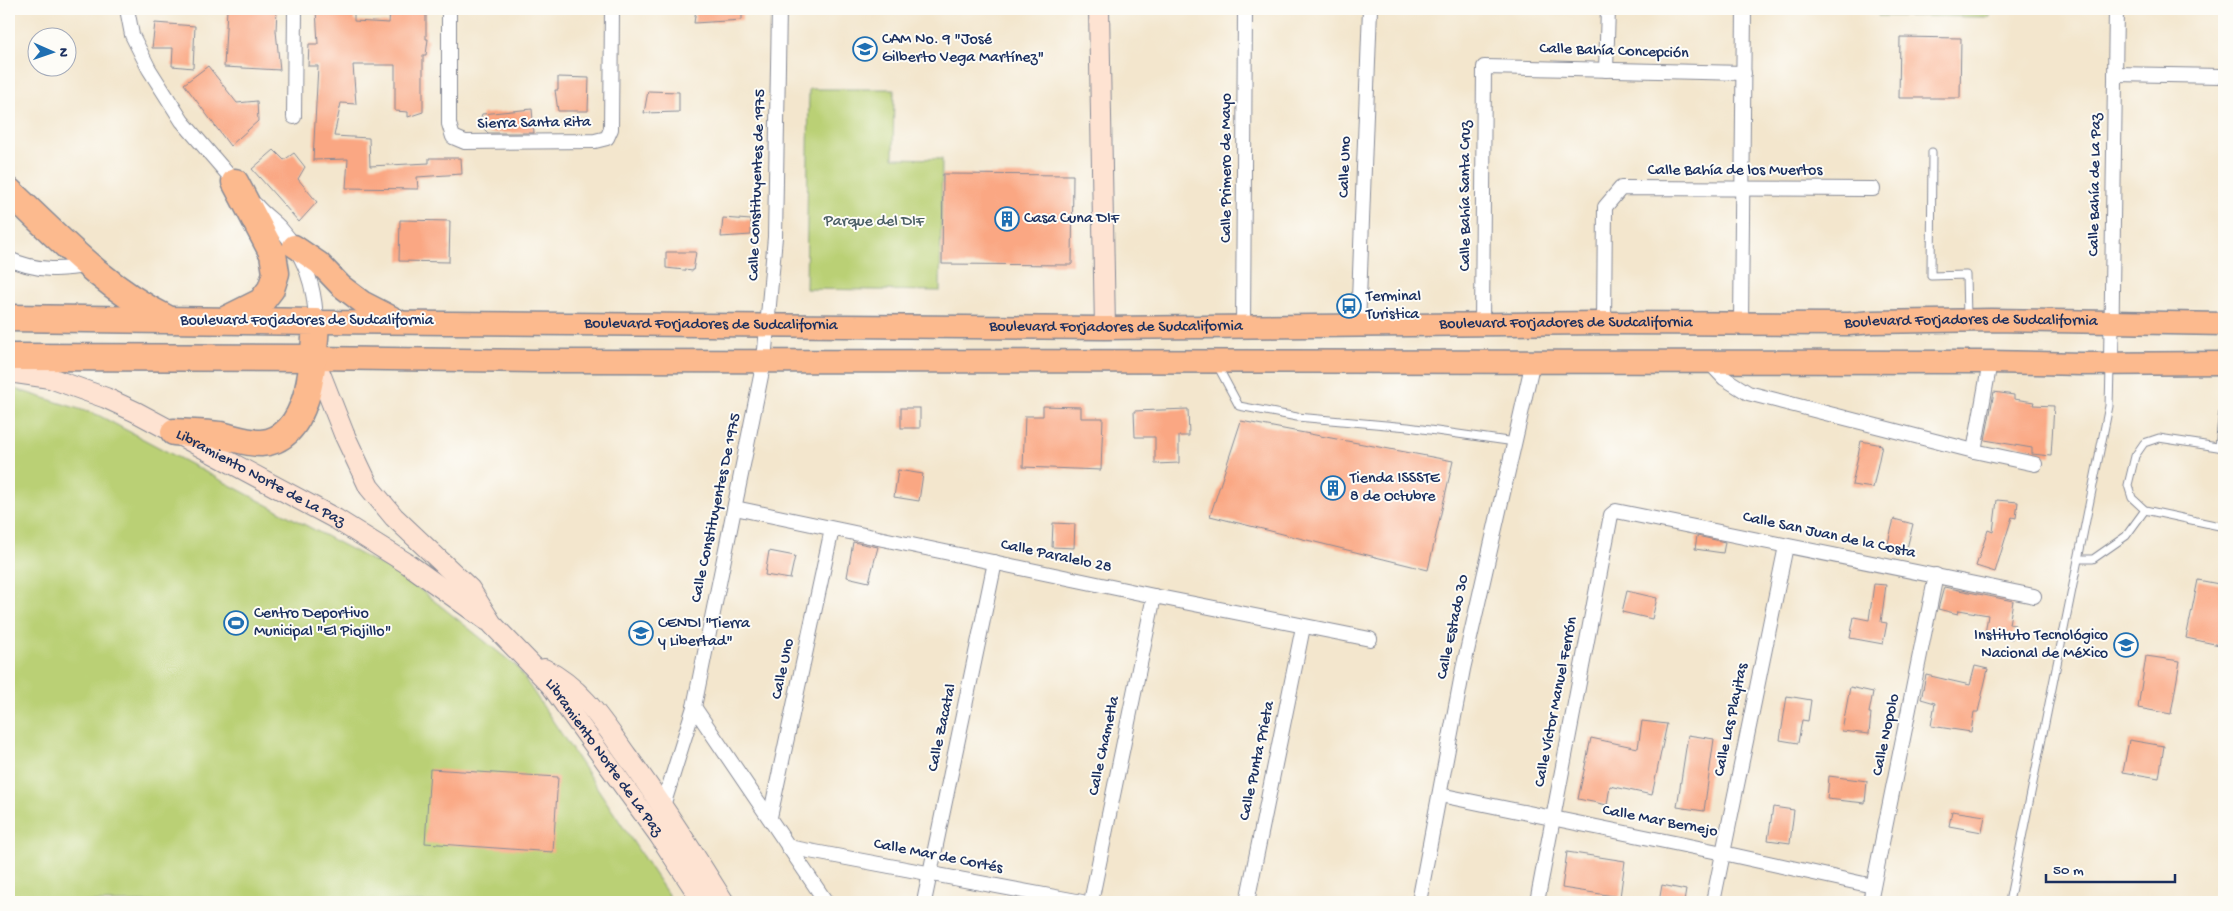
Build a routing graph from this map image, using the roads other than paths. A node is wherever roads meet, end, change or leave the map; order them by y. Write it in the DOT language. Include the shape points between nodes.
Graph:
graph roads {
  1 [pos="127,9"];
  2 [pos="295,9"];
  3 [pos="449,9"];
  4 [pos="612,9"];
  5 [pos="779,9"];
  6 [pos="1099,9"];
  7 [pos="1245,9"];
  8 [pos="1370,9"];
  9 [pos="1608,9"];
  10 [pos="1744,9"];
  11 [pos="2116,9"];
  12 [pos="1484,67"];
  13 [pos="1606,70"];
  14 [pos="1744,73"];
  15 [pos="2115,74"];
  16 [pos="2221,76"];
  17 [pos="294,117"];
  18 [pos="1932,152"];
  19 [pos="235,182"];
  20 [pos="1873,189"];
  21 [pos="1742,190"];
  22 [pos="9,191"];
  23 [pos="294,246"];
  24 [pos="9,259"];
  25 [pos="92,268"];
  26 [pos="9,318"];
  27 [pos="225,320"];
  28 [pos="1967,320"];
  29 [pos="171,321"];
  30 [pos="316,322"];
  31 [pos="400,322"];
  32 [pos="2111,323"];
  33 [pos="1604,324"];
  34 [pos="1741,324"];
  35 [pos="2224,324"];
  36 [pos="769,326"];
  37 [pos="1358,326"];
  38 [pos="1482,326"];
  39 [pos="1243,327"];
  40 [pos="1105,328"];
  41 [pos="9,357"];
  42 [pos="314,358"];
  43 [pos="1215,360"];
  44 [pos="764,361"];
  45 [pos="1708,361"];
  46 [pos="1533,362"];
  47 [pos="1990,362"];
  48 [pos="2110,362"];
  49 [pos="2224,363"];
  50 [pos="9,372"];
  51 [pos="174,432"];
  52 [pos="1515,442"];
  53 [pos="2222,447"];
  54 [pos="1974,451"];
  55 [pos="2035,464"];
  56 [pos="734,508"];
  57 [pos="2145,510"];
  58 [pos="1616,511"];
  59 [pos="2224,527"];
  60 [pos="832,529"];
  61 [pos="1786,546"];
  62 [pos="2078,559"];
  63 [pos="995,562"];
  64 [pos="1936,576"];
  65 [pos="1154,596"];
  66 [pos="2034,596"];
  67 [pos="492,624"];
  68 [pos="1302,627"];
  69 [pos="1370,640"];
  70 [pos="530,662"];
  71 [pos="694,707"];
  72 [pos="1440,795"];
  73 [pos="664,806"];
  74 [pos="770,817"];
  75 [pos="1552,819"];
  76 [pos="788,847"];
  77 [pos="1723,853"];
  78 [pos="929,873"];
  79 [pos="1873,886"];
  80 [pos="703,902"];
  81 [pos="724,902"];
  82 [pos="826,902"];
  83 [pos="924,902"];
  84 [pos="1082,902"];
  85 [pos="1091,902"];
  86 [pos="1247,902"];
  87 [pos="1419,902"];
  88 [pos="1537,902"];
  89 [pos="1713,902"];
  90 [pos="1870,902"];
  91 [pos="2009,902"];
  1 -- 19 [label="street" via="132,35 148,69 182,121"];
  2 -- 17 [label="street"];
  3 -- 4 [label="street, Sierra Santa Rita" via="449,124 453,137 465,142 595,141 608,138 611,129"];
  5 -- 36 [label="street, Calle Constituyentes de 1975" via="776,237"];
  6 -- 40 [label="main road"];
  7 -- 39 [label="street, Calle Primero de Mayo"];
  8 -- 37 [label="street, Calle Uno"];
  9 -- 13 [label="street"];
  10 -- 14 [label="street"];
  11 -- 15 [label="street, Calle Bahía de La Paz"];
  12 -- 13 [label="street, Calle Bahía Concepción"];
  12 -- 38 [label="street, Calle Bahía Santa Cruz"];
  13 -- 14 [label="street, Calle Bahía Concepción"];
  14 -- 21 [label="street"];
  15 -- 16 [label="street"];
  15 -- 32 [label="street, Calle Bahía de La Paz"];
  18 -- 28 [label="lane" via="1931,276 1966,275"];
  19 -- 23 [label="street"];
  19 -- 27 [label="highway" via="273,254 276,273 262,302"];
  20 -- 21 [label="street, Calle Bahía de los Muertos"];
  21 -- 33 [label="street, Calle Bahía de los Muertos" via="1621,188 1605,207"];
  21 -- 34 [label="street"];
  22 -- 25 [label="highway"];
  23 -- 30 [label="street" via="315,296"];
  23 -- 31 [label="main road" via="319,263 355,297"];
  24 -- 25 [label="street" via="50,270"];
  25 -- 29 [label="highway" via="140,306"];
  26 -- 29 [label="highway, Boulevard Forjadores de Sudcalifornia"];
  27 -- 29 [label="highway, Boulevard Forjadores de Sudcalifornia"];
  27 -- 30 [label="highway, Boulevard Forjadores de Sudcalifornia"];
  28 -- 32 [label="main road, Boulevard Forjadores de Sudcalifornia"];
  28 -- 34 [label="main road, Boulevard Forjadores de Sudcalifornia"];
  30 -- 31 [label="main road, Boulevard Forjadores de Sudcalifornia"];
  30 -- 42 [label="highway"];
  31 -- 36 [label="main road, Boulevard Forjadores de Sudcalifornia"];
  32 -- 35 [label="main road, Boulevard Forjadores de Sudcalifornia"];
  32 -- 48 [label="street, Calle Bahía de La Paz"];
  33 -- 34 [label="main road, Boulevard Forjadores de Sudcalifornia"];
  33 -- 38 [label="main road, Boulevard Forjadores de Sudcalifornia"];
  36 -- 40 [label="main road, Boulevard Forjadores de Sudcalifornia"];
  36 -- 44 [label="street, Calle Constituyentes de 1975"];
  37 -- 38 [label="main road, Boulevard Forjadores de Sudcalifornia"];
  37 -- 39 [label="main road, Boulevard Forjadores de Sudcalifornia"];
  39 -- 40 [label="main road, Boulevard Forjadores de Sudcalifornia"];
  41 -- 42 [label="highway, Boulevard Forjadores de Sudcalifornia"];
  42 -- 44 [label="main road, Boulevard Forjadores de Sudcalifornia"];
  42 -- 51 [label="highway" via="301,410 292,427 282,436 259,443 220,435"];
  42 -- 67 [label="main road, Libramiento Norte de La Paz" via="369,487 394,517 470,589"];
  43 -- 44 [label="main road, Boulevard Forjadores de Sudcalifornia"];
  43 -- 46 [label="main road, Boulevard Forjadores de Sudcalifornia"];
  43 -- 52 [label="lane" via="1239,406 1297,417 1408,427"];
  44 -- 56 [label="street, Calle Constituyentes De 1975"];
  45 -- 46 [label="main road, Boulevard Forjadores de Sudcalifornia"];
  45 -- 47 [label="main road, Boulevard Forjadores de Sudcalifornia"];
  45 -- 54 [label="street" via="1724,378 1748,393"];
  46 -- 52 [label="street, Calle Estado 30"];
  47 -- 48 [label="main road, Boulevard Forjadores de Sudcalifornia"];
  47 -- 54 [label="street"];
  48 -- 49 [label="main road, Boulevard Forjadores de Sudcalifornia"];
  48 -- 62 [label="lane" via="2109,406"];
  49 -- 53 [label="lane"];
  50 -- 51 [label="main road, Libramiento Norte de La Paz" via="50,378 106,398"];
  51 -- 67 [label="main road, Libramiento Norte de La Paz" via="336,519 408,564"];
  52 -- 72 [label="street, Calle Estado 30" via="1463,669"];
  53 -- 57 [label="lane" via="2159,438 2144,443 2135,456 2128,485 2132,498"];
  54 -- 55 [label="street"];
  56 -- 60 [label="street, Calle Paralelo 28"];
  56 -- 71 [label="street, Calle Constituyentes De 1975"];
  57 -- 59 [label="lane"];
  57 -- 62 [label="lane" via="2126,536 2093,559"];
  58 -- 61 [label="street, Calle San Juan de la Costa"];
  58 -- 75 [label="street, Calle Víctor Manuel Ferrón" via="1611,515"];
  60 -- 63 [label="street, Calle Paralelo 28"];
  60 -- 74 [label="street, Calle Uno"];
  61 -- 64 [label="street, Calle San Juan de la Costa"];
  61 -- 77 [label="street, Calle Las Playitas"];
  62 -- 91 [label="lane"];
  63 -- 65 [label="street, Calle Paralelo 28"];
  63 -- 78 [label="street, Calle Zacatal"];
  64 -- 66 [label="street, Calle San Juan de la Costa"];
  64 -- 79 [label="street, Calle Nopolo"];
  65 -- 68 [label="street, Calle Paralelo 28"];
  65 -- 85 [label="street, Calle Chametla"];
  67 -- 70 [label="main road, Libramiento Norte de La Paz"];
  68 -- 69 [label="street, Calle Paralelo 28"];
  68 -- 86 [label="street, Calle Punta Prieta"];
  70 -- 73 [label="main road" via="578,691"];
  70 -- 80 [label="main road, Libramiento Norte de La Paz" via="550,684 659,835"];
  71 -- 73 [label="street, Calle Constituyentes De 1975"];
  71 -- 74 [label="street"];
  72 -- 75 [label="street, Calle Mar Bernejo"];
  72 -- 87 [label="street, Calle Estado 30"];
  73 -- 81 [label="main road"];
  74 -- 76 [label="street"];
  75 -- 77 [label="street, Calle Mar Bernejo"];
  75 -- 88 [label="street, Calle Víctor Manuel Ferrón"];
  76 -- 78 [label="street, Calle Mar de Cortés"];
  76 -- 82 [label="street"];
  77 -- 79 [label="street, Calle Mar Bernejo"];
  77 -- 89 [label="street, Calle Las Playitas"];
  78 -- 83 [label="street, Calle Zacatal"];
  78 -- 84 [label="street, Calle Mar de Cortés"];
  79 -- 90 [label="street, Calle Nopolo"];
}
